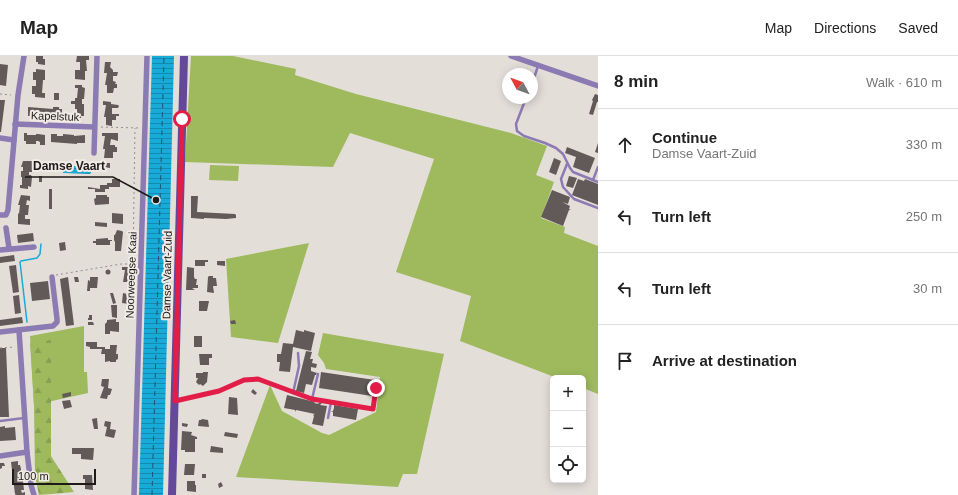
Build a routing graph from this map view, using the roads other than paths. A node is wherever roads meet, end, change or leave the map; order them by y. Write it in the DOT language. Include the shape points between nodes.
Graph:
graph roads {
  1 [pos="24,56"];
  2 [pos="97,56"];
  3 [pos="147,56"];
  4 [pos="184,56"];
  5 [pos="511,56"];
  6 [pos="538,65"];
  7 [pos="537,68"];
  8 [pos="598,86"];
  9 [pos="524,104"];
  10 [pos="15,124"];
  11 [pos="94,127"];
  12 [pos="0,138"];
  13 [pos="14,140"];
  14 [pos="94,153"];
  15 [pos="567,164"];
  16 [pos="598,167"];
  17 [pos="593,180"];
  18 [pos="598,182"];
  19 [pos="598,208"];
  20 [pos="0,215"];
  21 [pos="6,228"];
  22 [pos="34,246"];
  23 [pos="9,248"];
  24 [pos="0,250"];
  25 [pos="52,276"];
  26 [pos="19,330"];
  27 [pos="0,332"];
  28 [pos="298,353"];
  29 [pos="318,374"];
  30 [pos="376,388"];
  31 [pos="293,393"];
  32 [pos="312,399"];
  33 [pos="175,401"];
  34 [pos="331,402"];
  35 [pos="24,418"];
  36 [pos="328,418"];
  37 [pos="0,420"];
  38 [pos="26,452"];
  39 [pos="0,456"];
  40 [pos="34,495"];
  41 [pos="134,495"];
  42 [pos="172,495"];
  1 -- 10 [label="street"];
  2 -- 11 [label="street, Kapelstuk"];
  3 -- 41 [label="street, Noorweegse Kaai"];
  4 -- 33 [label="street, Damse Vaart-Zuid"];
  5 -- 6 [label="street"];
  6 -- 7 [label="lane"];
  6 -- 8 [label="street"];
  9 -- 15 [label="lane" via="516,124 517,131 556,148 563,154"];
  10 -- 11 [label="street, Kapelstuk"];
  10 -- 13 [label="street"];
  11 -- 14 [label="street, Kapelstuk"];
  12 -- 13 [label="street"];
  13 -- 20 [label="street" via="8,210 6,215"];
  15 -- 17 [label="lane" via="573,172"];
  15 -- 19 [label="lane" via="561,179 563,187 574,199"];
  16 -- 17 [label="lane"];
  17 -- 18 [label="lane"];
  21 -- 23 [label="street"];
  22 -- 23 [label="street"];
  23 -- 24 [label="street"];
  25 -- 26 [label="street" via="57,322 53,326"];
  26 -- 27 [label="street"];
  26 -- 35 [label="street"];
  28 -- 31 [label="lane" via="299,366"];
  29 -- 32 [label="lane"];
  30 -- 34 [label="lane" via="373,409"];
  31 -- 32 [label="lane"];
  31 -- 33 [label="lane" via="265,381 251,379 219,391"];
  32 -- 34 [label="lane"];
  33 -- 42 [label="street, Damse Vaart-Zuid"];
  34 -- 36 [label="lane"];
  35 -- 37 [label="lane"];
  35 -- 38 [label="street"];
  38 -- 39 [label="street"];
  38 -- 40 [label="street"];
}
